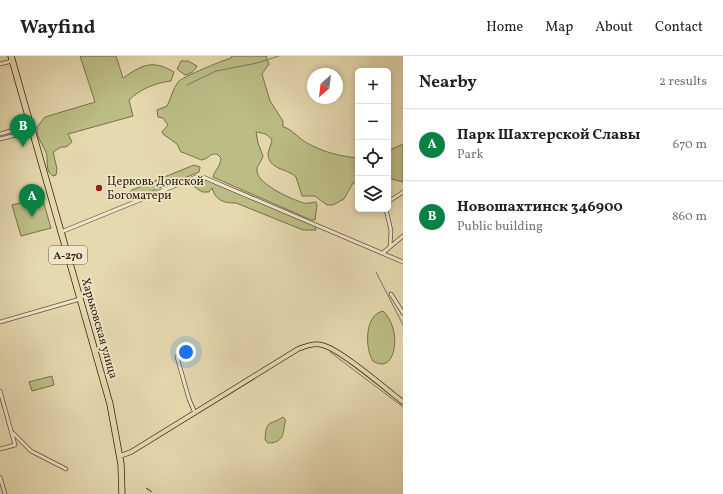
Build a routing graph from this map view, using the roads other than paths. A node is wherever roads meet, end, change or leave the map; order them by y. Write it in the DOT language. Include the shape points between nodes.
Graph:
graph roads {
  1 [pos="12,58"];
  2 [pos="0,64"];
  3 [pos="32,128"];
  4 [pos="0,134"];
  5 [pos="0,139"];
  6 [pos="403,192"];
  7 [pos="391,200"];
  8 [pos="387,212"];
  9 [pos="61,232"];
  10 [pos="403,236"];
  11 [pos="390,245"];
  12 [pos="384,252"];
  13 [pos="403,262"];
  14 [pos="391,294"];
  15 [pos="80,299"];
  16 [pos="403,313"];
  17 [pos="0,322"];
  18 [pos="177,357"];
  19 [pos="0,391"];
  20 [pos="403,402"];
  21 [pos="195,413"];
  22 [pos="11,432"];
  23 [pos="0,449"];
  24 [pos="120,456"];
  25 [pos="66,469"];
  26 [pos="0,477"];
  27 [pos="5,494"];
  28 [pos="122,494"];
  1 -- 2 [label="street"];
  1 -- 3 [label="highway, Харьковская улица / А-270"];
  3 -- 4 [label="street"];
  3 -- 5 [label="street"];
  3 -- 9 [label="highway, Харьковская улица / А-270"];
  6 -- 7 [label="street"];
  8 -- 11 [label="street"];
  9 -- 12 [label="street" via="201,176"];
  9 -- 15 [label="highway, Харьковская улица / А-270"];
  10 -- 11 [label="street"];
  11 -- 12 [label="street"];
  12 -- 13 [label="street"];
  14 -- 16 [label="street"];
  15 -- 17 [label="street"];
  15 -- 24 [label="highway, Харьковская улица / А-270" via="110,404"];
  18 -- 21 [label="street"];
  19 -- 22 [label="street"];
  20 -- 21 [label="main road" via="336,351 315,344 298,349"];
  21 -- 24 [label="main road" via="132,452"];
  22 -- 23 [label="street" via="15,445"];
  22 -- 25 [label="street" via="32,452"];
  24 -- 28 [label="highway, Харьковская улица / А-270"];
  26 -- 27 [label="street"];
}
